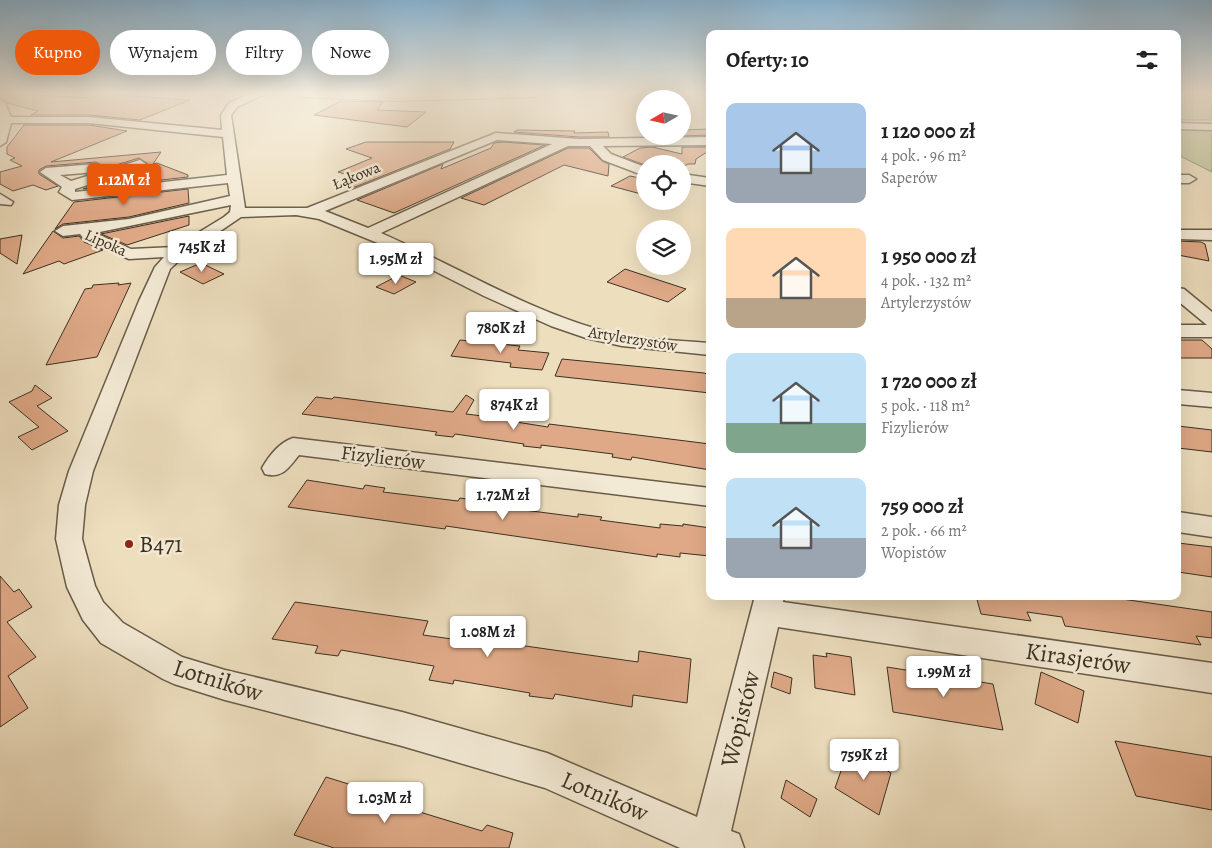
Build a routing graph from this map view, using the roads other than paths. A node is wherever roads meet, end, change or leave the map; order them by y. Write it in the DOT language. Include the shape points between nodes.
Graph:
graph roads {
  1 [pos="215,133"];
  2 [pos="229,134"];
  3 [pos="706,141"];
  4 [pos="565,143"];
  5 [pos="594,144"];
  6 [pos="636,168"];
  7 [pos="234,178"];
  8 [pos="691,179"];
  9 [pos="706,181"];
  10 [pos="70,186"];
  11 [pos="237,206"];
  12 [pos="311,212"];
  13 [pos="85,230"];
  14 [pos="63,231"];
  15 [pos="367,234"];
  16 [pos="1181,235"];
  17 [pos="1212,235"];
  18 [pos="179,252"];
  19 [pos="1181,296"];
  20 [pos="1211,321"];
  21 [pos="1181,329"];
  22 [pos="706,349"];
  23 [pos="1181,397"];
  24 [pos="1212,400"];
  25 [pos="274,468"];
  26 [pos="706,497"];
  27 [pos="1181,522"];
  28 [pos="1212,527"];
  29 [pos="768,604"];
  30 [pos="1212,678"];
  31 [pos="718,844"];
  1 -- 2 [label="street"];
  2 -- 7 [label="street"];
  3 -- 5 [label="street"];
  4 -- 5 [label="street"];
  4 -- 12 [label="street, Łąkowa" via="496,136"];
  4 -- 15 [label="street"];
  5 -- 6 [label="street" via="607,157"];
  7 -- 10 [label="street" via="72,196 66,192"];
  7 -- 11 [label="street"];
  8 -- 9 [label="street"];
  10 -- 10 [label="street" via="87,180 140,164 46,172"];
  11 -- 12 [label="street, Artylerzystów"];
  11 -- 13 [label="street, Artylerzystów"];
  11 -- 18 [label="street, Lotników" via="229,220"];
  12 -- 15 [label="street, Artylerzystów"];
  13 -- 14 [label="street, Lipoka"];
  13 -- 18 [label="street, Lipoka" via="90,237 129,254"];
  15 -- 22 [label="street, Artylerzystów" via="575,328 630,341"];
  16 -- 17 [label="street"];
  18 -- 31 [label="street, Lotników" via="157,277 81,471 72,505 69,539 81,588 93,611 112,632 174,669 547,771"];
  19 -- 20 [label="street"];
  20 -- 21 [label="street"];
  23 -- 24 [label="street"];
  25 -- 26 [label="street, Fizylierów" via="294,446"];
  27 -- 28 [label="street"];
  29 -- 30 [label="street, Kirasjerów"];
  29 -- 31 [label="street, Wopistów"];
}
